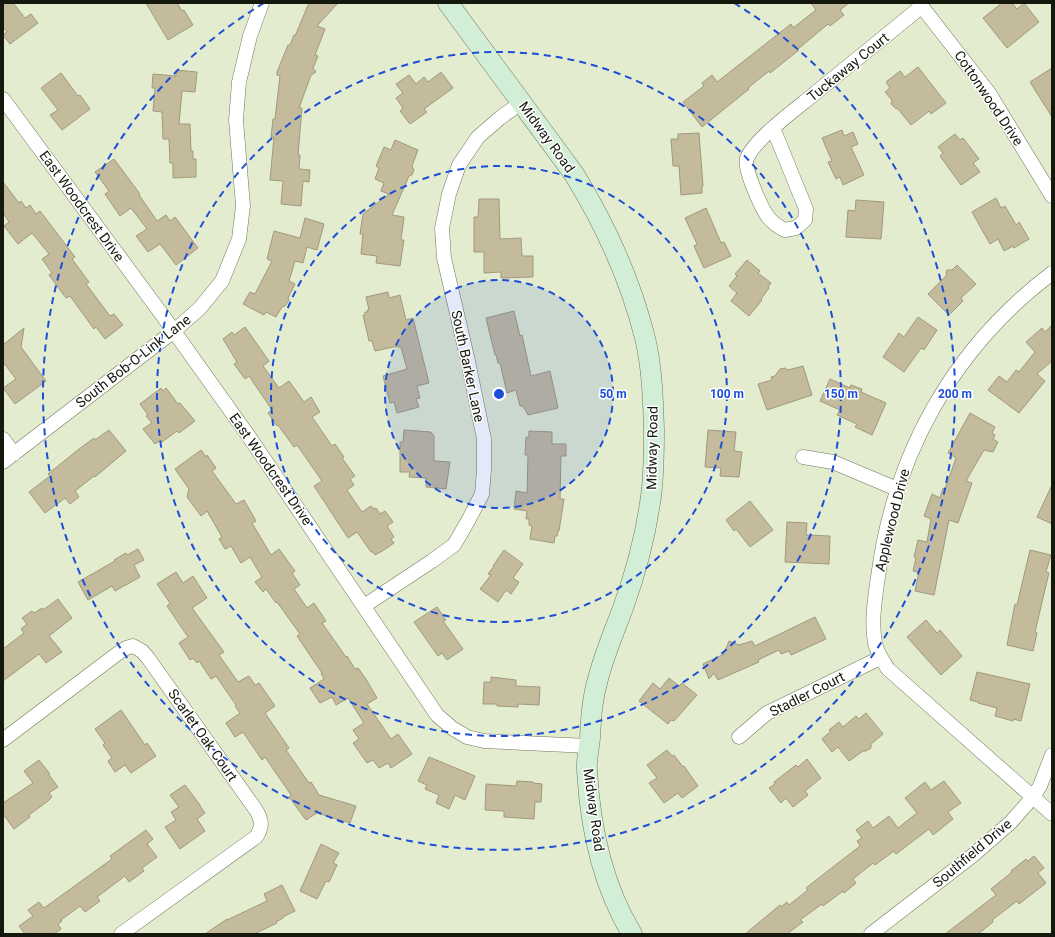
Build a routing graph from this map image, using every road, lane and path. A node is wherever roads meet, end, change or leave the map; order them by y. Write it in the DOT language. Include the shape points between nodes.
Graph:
graph roads {
  1 [pos="262,3"];
  2 [pos="448,3"];
  3 [pos="921,5"];
  4 [pos="3,99"];
  5 [pos="522,102"];
  6 [pos="773,128"];
  7 [pos="1052,196"];
  8 [pos="1052,273"];
  9 [pos="174,331"];
  10 [pos="3,439"];
  11 [pos="8,458"];
  12 [pos="803,458"];
  13 [pos="897,489"];
  14 [pos="364,606"];
  15 [pos="880,658"];
  16 [pos="739,737"];
  17 [pos="3,740"];
  18 [pos="589,746"];
  19 [pos="1052,755"];
  20 [pos="1033,797"];
  21 [pos="1052,814"];
  22 [pos="121,934"];
  23 [pos="632,934"];
  24 [pos="871,934"];
  1 -- 9 [label="street, South Bob-O-Link Lane" via="238,82 236,120 242,206 239,239 222,281 200,308"];
  2 -- 5 [label="main road, Midway Road"];
  3 -- 6 [label="street, Tuckaway Court"];
  3 -- 7 [label="street, Cottonwood Drive" via="989,93"];
  4 -- 9 [label="street, East Woodcrest Drive"];
  5 -- 14 [label="street, South Barker Lane" via="478,137 460,165 449,194 442,228 444,258 484,439 482,494 454,545"];
  5 -- 18 [label="main road, Midway Road" via="574,174 608,234 632,295 645,339 651,379 654,454 651,495 635,570 597,681 591,710"];
  6 -- 6 [label="street, Tuckaway Court" via="751,151 746,160 747,169 767,216 776,226 785,230 796,228 805,220 806,209"];
  8 -- 13 [label="street, Applewood Drive" via="992,329 954,375 918,436"];
  9 -- 11 [label="street, South Bob-O-Link Lane"];
  9 -- 14 [label="street, East Woodcrest Drive"];
  10 -- 11 [label="street"];
  12 -- 13 [label="street" via="833,462"];
  13 -- 15 [label="street, Applewood Drive" via="884,538 875,596 873,625"];
  14 -- 18 [label="street, East Woodcrest Drive" via="424,698 437,715 452,728 484,741"];
  15 -- 16 [label="street, Stadler Court" via="767,713"];
  15 -- 20 [label="street, Applewood Drive" via="901,682"];
  17 -- 22 [label="street, Scarlet Oak Court" via="117,654 133,646 142,650 256,810 261,819 261,830 256,837"];
  18 -- 23 [label="main road, Midway Road" via="587,768 599,854 614,897"];
  19 -- 20 [label="street, Southfield Drive"];
  20 -- 21 [label="street, Applewood Drive"];
  20 -- 24 [label="street, Southfield Drive" via="1011,822 972,856"];
}
